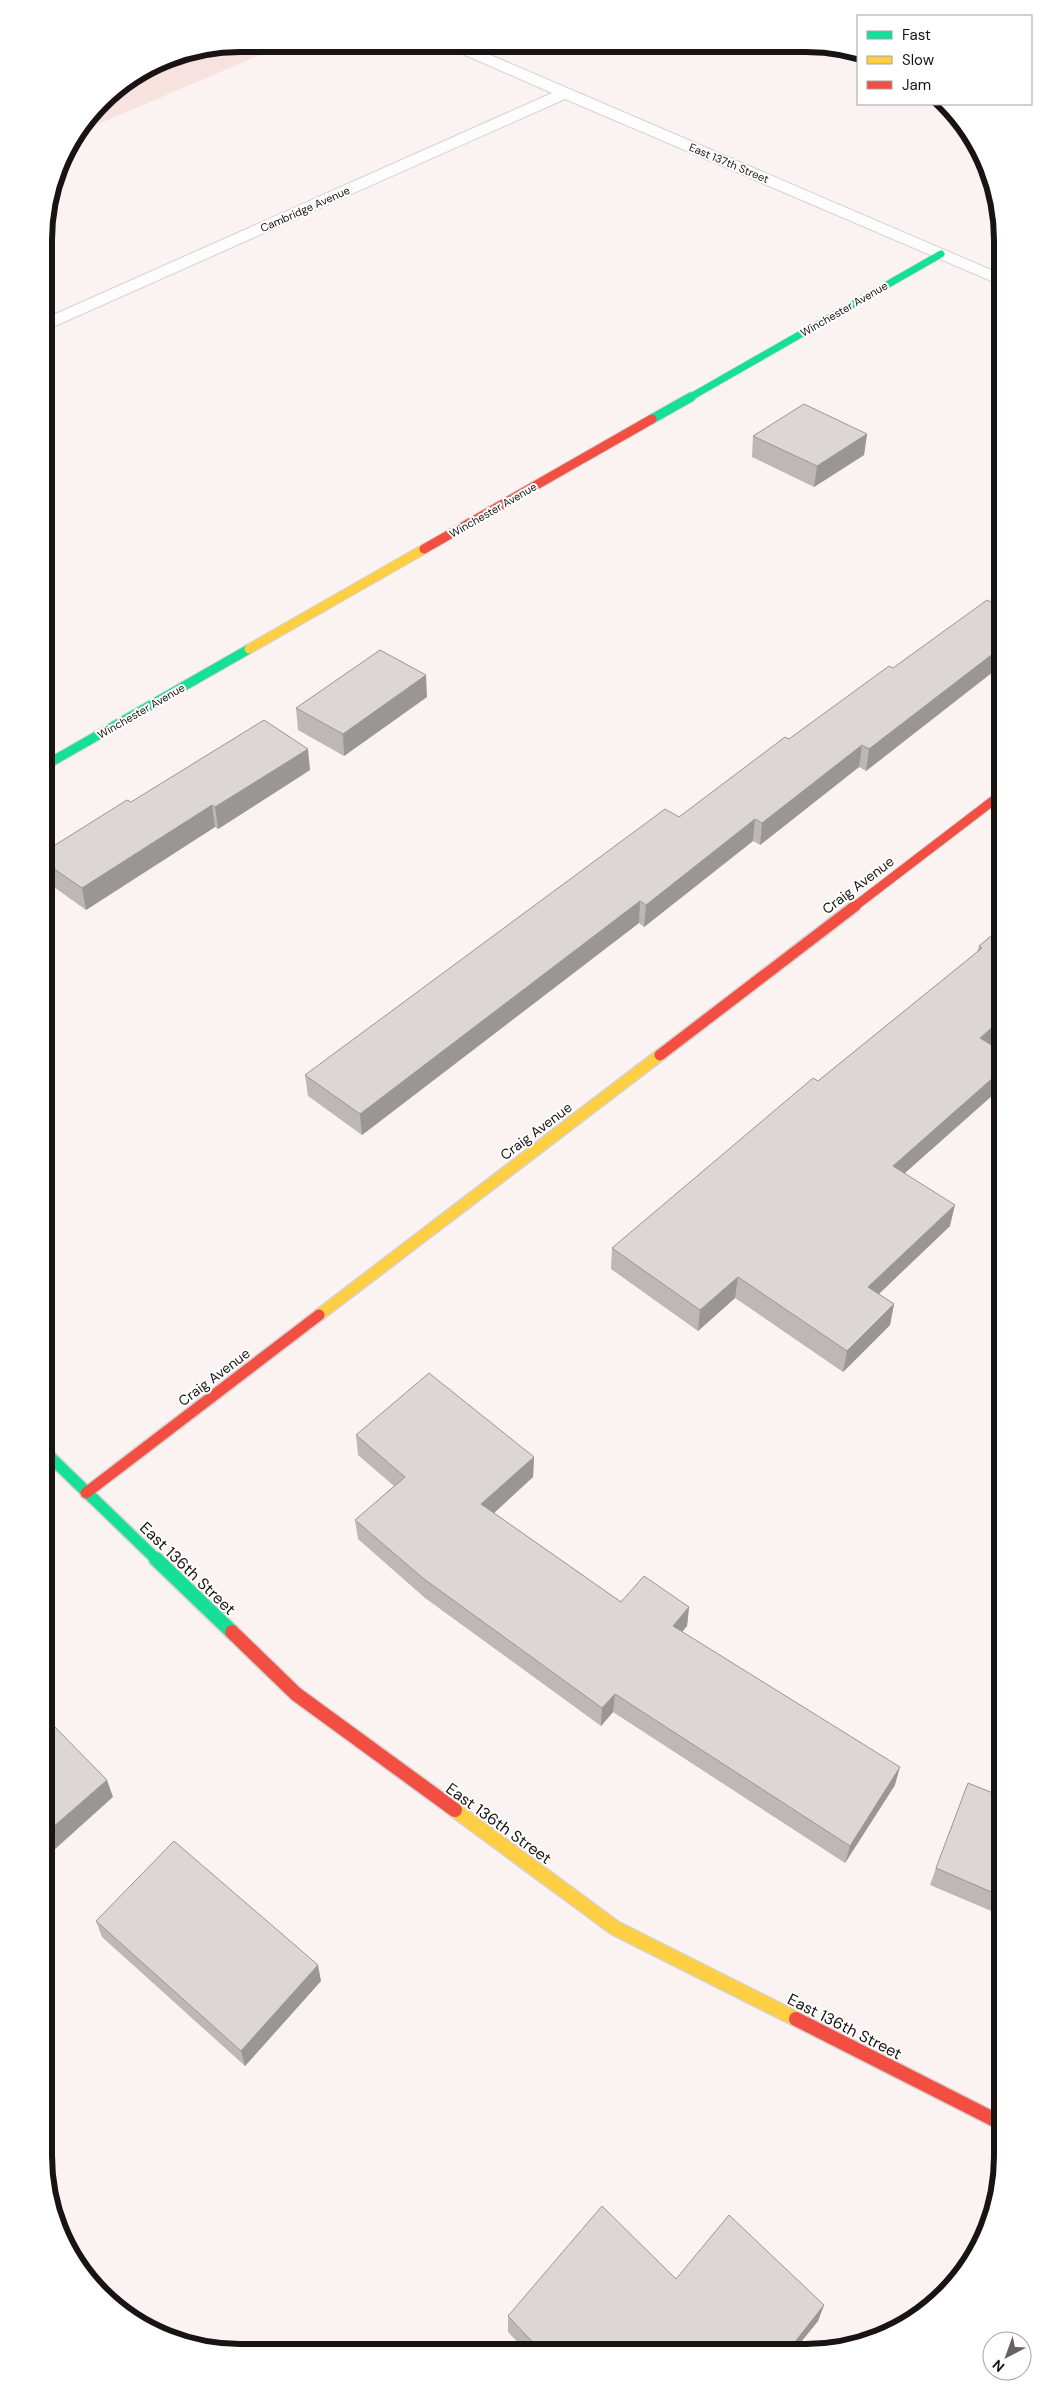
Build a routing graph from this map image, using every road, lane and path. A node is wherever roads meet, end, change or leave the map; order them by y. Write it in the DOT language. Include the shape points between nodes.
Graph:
graph roads {
  1 [pos="472,53"];
  2 [pos="565,93"];
  3 [pos="941,254"];
  4 [pos="994,277"];
  5 [pos="52,322"];
  6 [pos="52,761"];
  7 [pos="994,800"];
  8 [pos="52,1459"];
  9 [pos="86,1493"];
  10 [pos="994,2119"];
  1 -- 2 [label="street, East 137th Street"];
  2 -- 3 [label="street, East 137th Street"];
  2 -- 5 [label="street, Cambridge Avenue"];
  3 -- 4 [label="street, East 137th Street"];
  3 -- 6 [label="street, Winchester Avenue"];
  7 -- 9 [label="street, Craig Avenue"];
  8 -- 9 [label="street, East 136th Street"];
  9 -- 10 [label="street, East 136th Street" via="296,1694 614,1928"];
}
